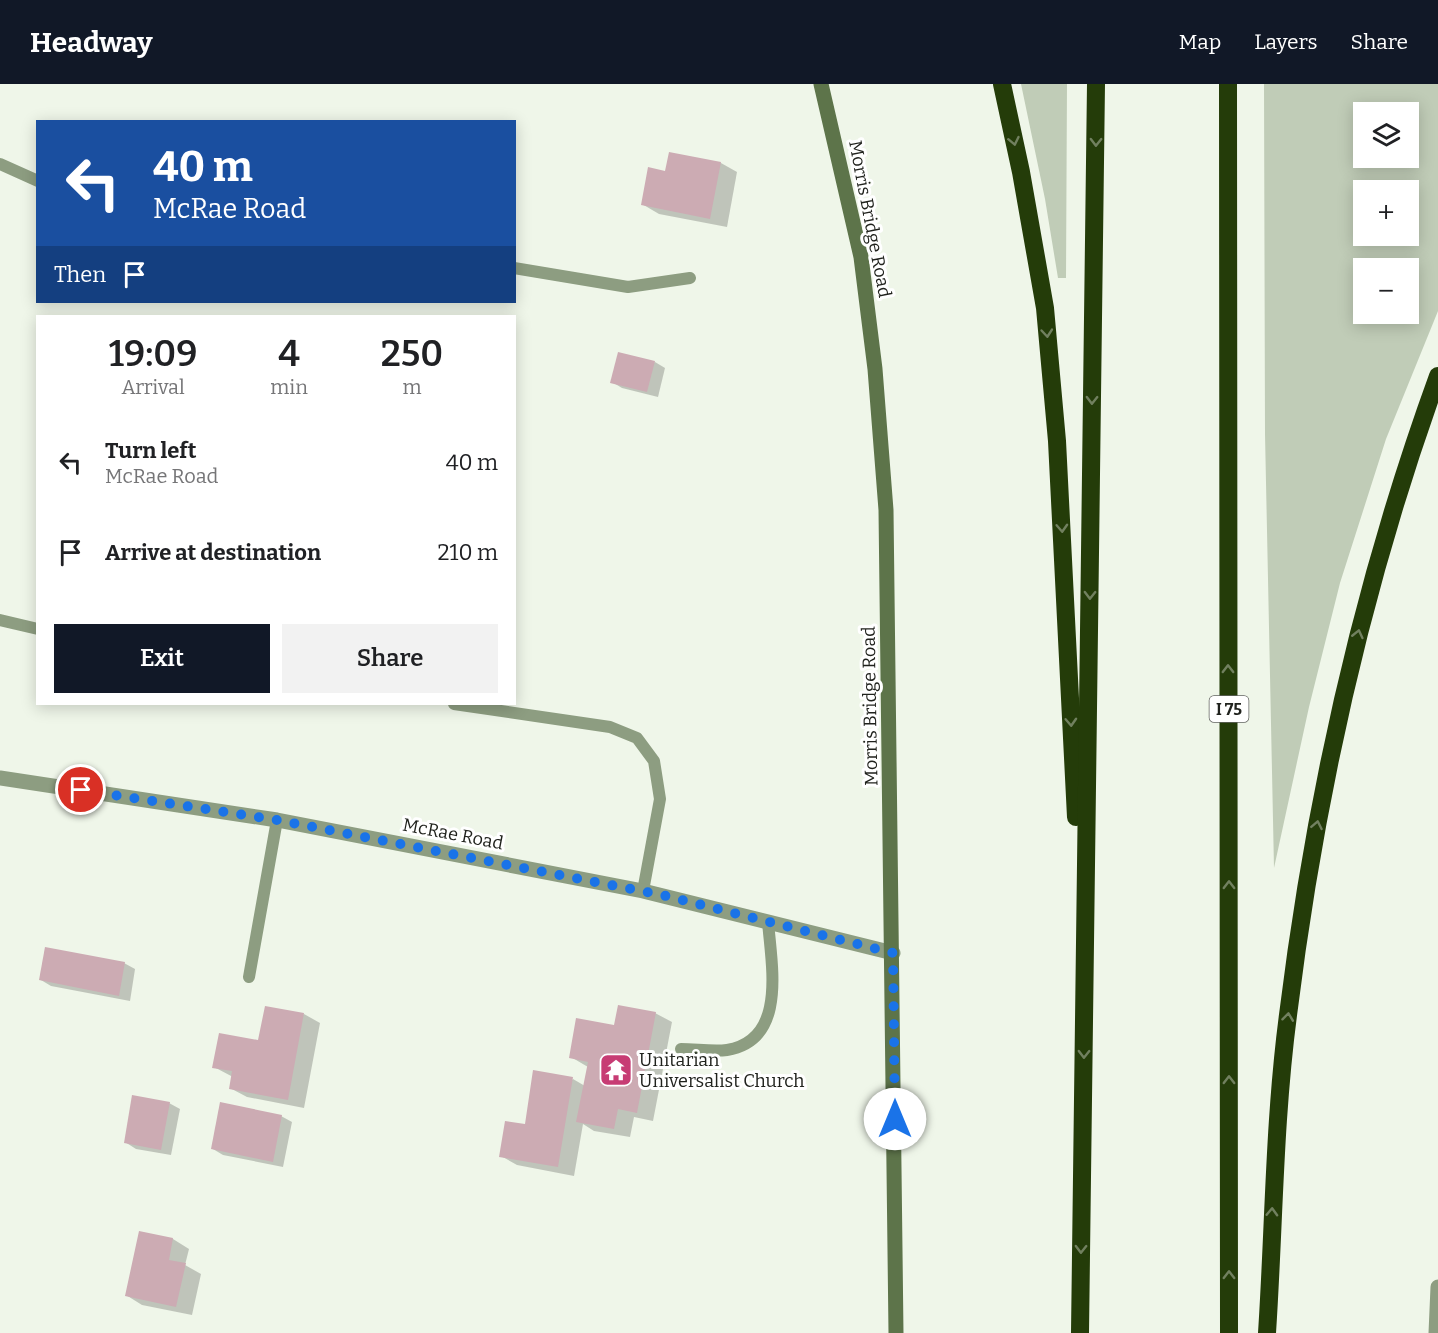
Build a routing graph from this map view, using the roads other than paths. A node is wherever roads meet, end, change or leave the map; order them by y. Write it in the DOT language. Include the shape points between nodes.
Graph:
graph roads {
  1 [pos="821,84"];
  2 [pos="1002,84"];
  3 [pos="1096,84"];
  4 [pos="1228,84"];
  5 [pos="0,164"];
  6 [pos="36,180"];
  7 [pos="516,268"];
  8 [pos="690,279"];
  9 [pos="1438,376"];
  10 [pos="0,620"];
  11 [pos="36,628"];
  12 [pos="461,705"];
  13 [pos="0,778"];
  14 [pos="277,820"];
  15 [pos="643,891"];
  16 [pos="768,921"];
  17 [pos="893,953"];
  18 [pos="249,977"];
  19 [pos="1085,996"];
  20 [pos="681,1049"];
  21 [pos="1438,1287"];
  22 [pos="896,1333"];
  23 [pos="1080,1333"];
  24 [pos="1229,1333"];
  25 [pos="1267,1333"];
  26 [pos="1436,1333"];
  1 -- 17 [label="street, Morris Bridge Road" via="861,257 886,510"];
  2 -- 19 [label="highway, one-way" via="1045,308 1057,441"];
  3 -- 19 [label="highway, one-way"];
  24 -- 4 [label="highway, I 75, one-way"];
  5 -- 6 [label="lane"];
  7 -- 8 [label="lane" via="628,287"];
  25 -- 9 [label="highway, one-way" via="1275,1155 1287,1016 1307,878 1360,627"];
  10 -- 11 [label="lane"];
  12 -- 15 [label="lane" via="610,727 637,738 654,761 660,799"];
  13 -- 14 [label="street, McRae Road"];
  14 -- 15 [label="street, McRae Road"];
  14 -- 18 [label="lane"];
  15 -- 16 [label="street, McRae Road"];
  16 -- 17 [label="street, McRae Road"];
  16 -- 20 [label="lane" via="772,996 768,1021 751,1042 727,1050"];
  17 -- 22 [label="street, Morris Bridge Road"];
  19 -- 23 [label="highway, one-way"];
  21 -- 26 [label="street"];
}
